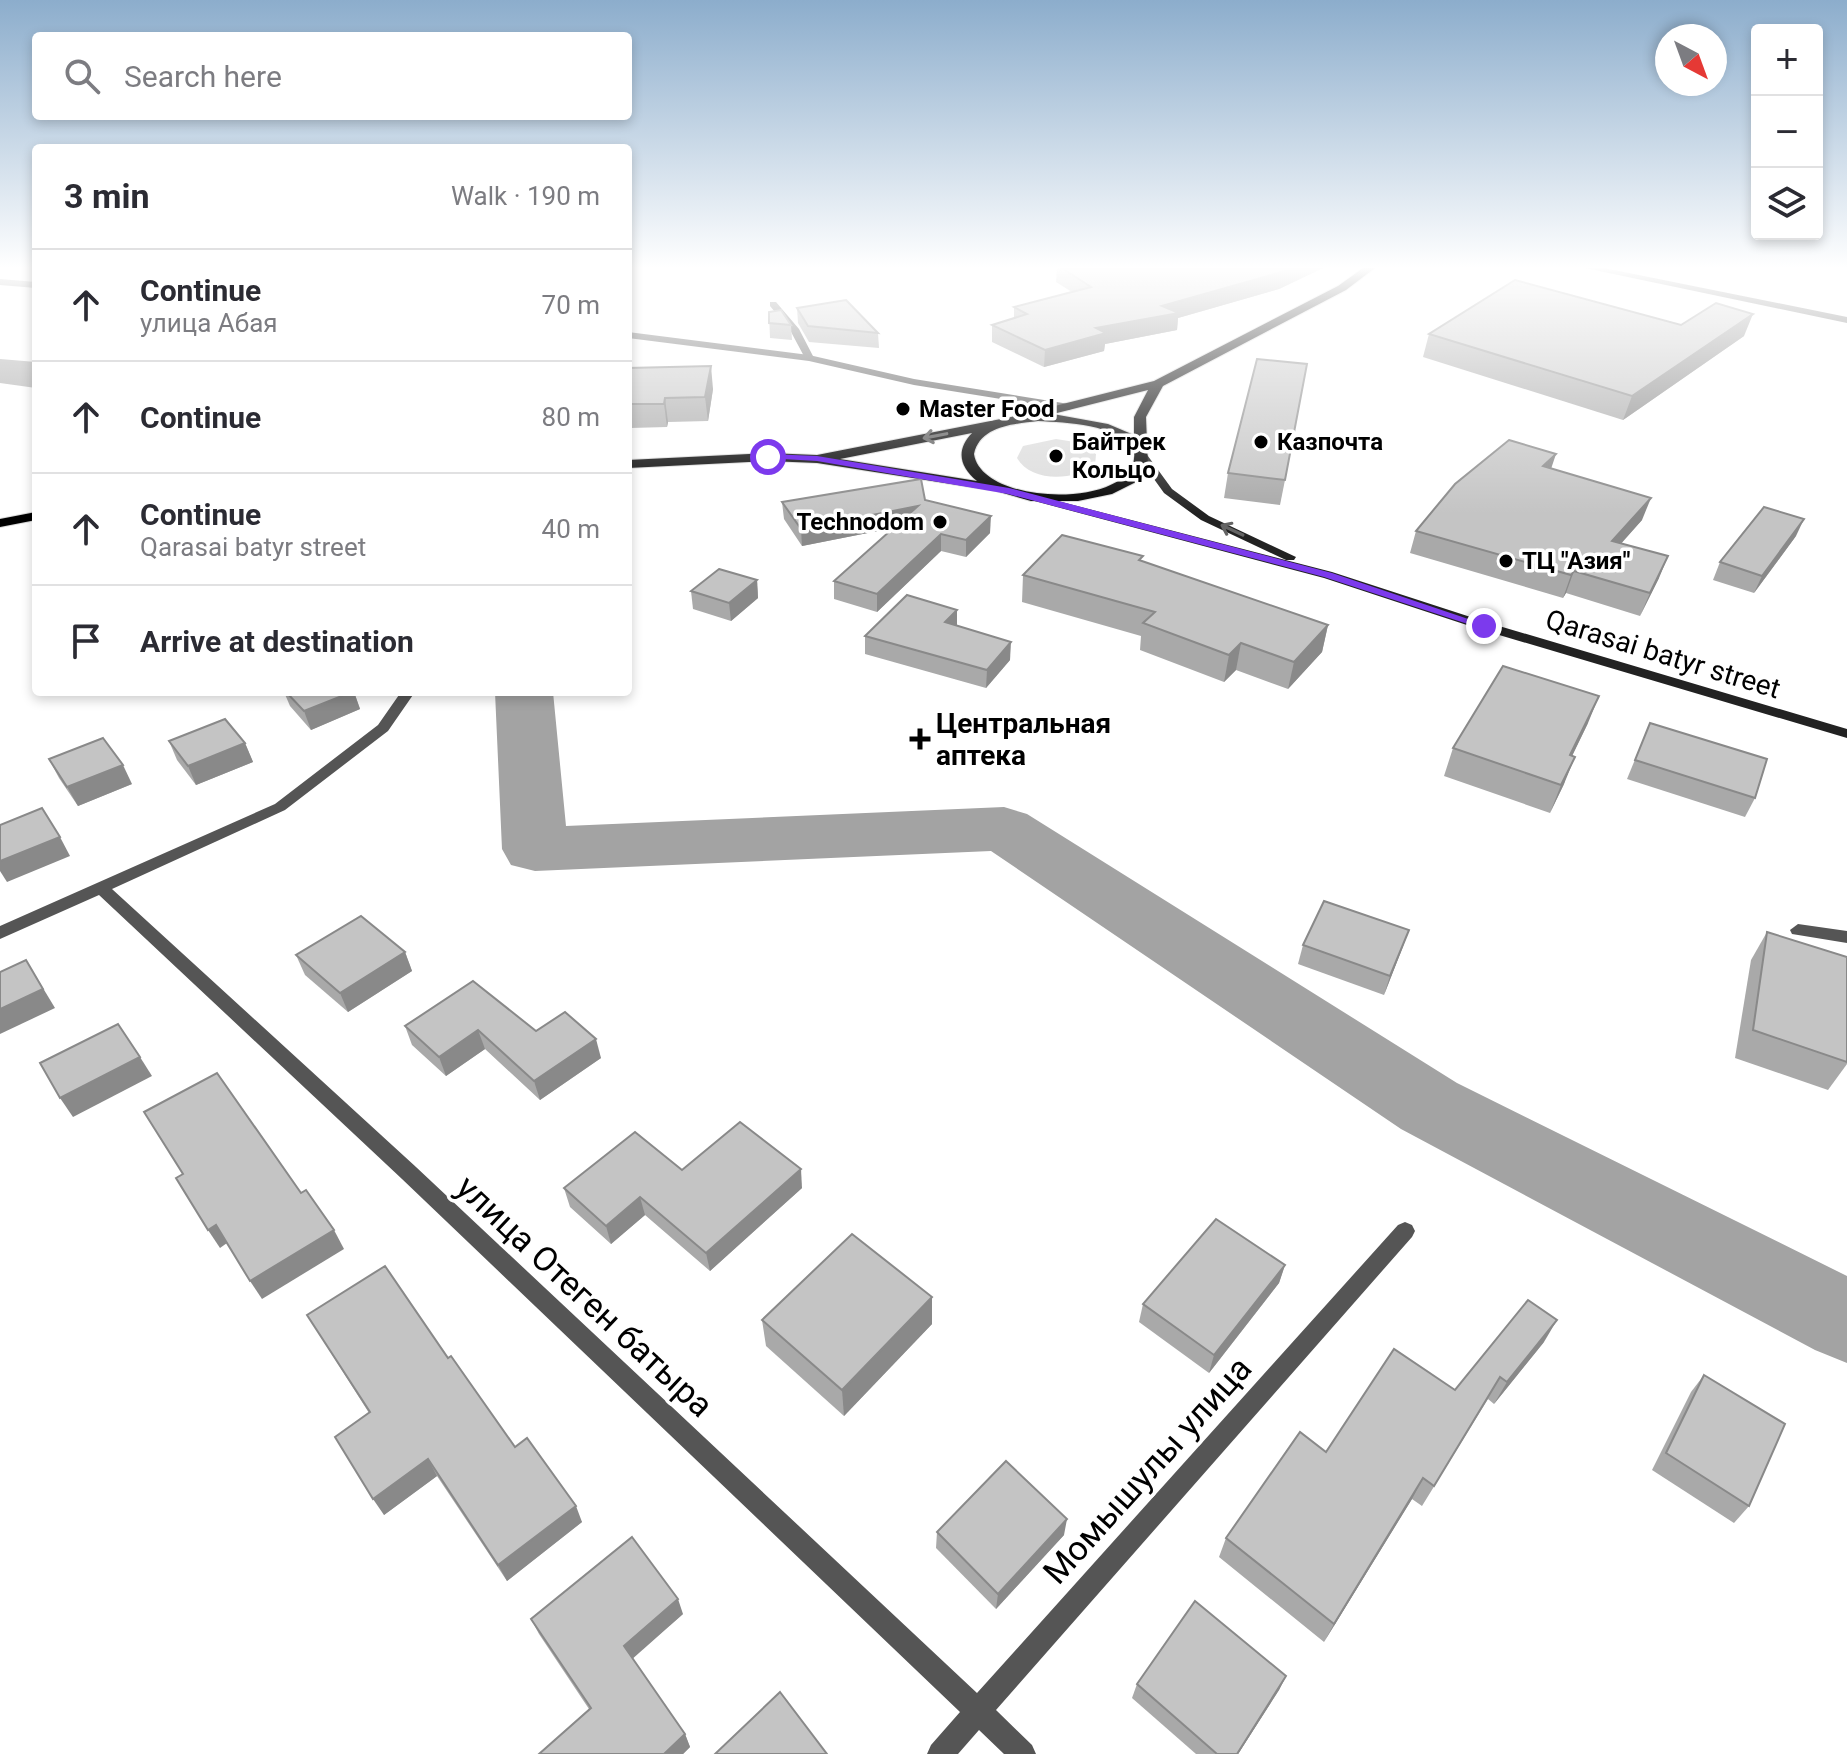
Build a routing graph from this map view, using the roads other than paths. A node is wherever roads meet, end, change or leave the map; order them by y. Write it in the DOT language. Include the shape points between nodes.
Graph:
graph roads {
  1 [pos="745,350"];
  2 [pos="805,350"];
  3 [pos="1223,350"];
  4 [pos="809,358"];
  5 [pos="1158,384"];
  6 [pos="1069,407"];
  7 [pos="1011,421"];
  8 [pos="1141,454"];
  9 [pos="817,459"];
  10 [pos="632,464"];
  11 [pos="1009,491"];
  12 [pos="32,517"];
  13 [pos="0,523"];
  14 [pos="1328,575"];
  15 [pos="405,696"];
  16 [pos="1847,734"];
  17 [pos="101,888"];
  18 [pos="1798,930"];
  19 [pos="0,933"];
  20 [pos="1847,937"];
  21 [pos="1405,1231"];
  22 [pos="978,1711"];
  23 [pos="940,1754"];
  24 [pos="1023,1754"];
  1 -- 4 [label="street"];
  2 -- 4 [label="street"];
  3 -- 5 [label="main road"];
  4 -- 6 [label="street" via="914,382"];
  5 -- 6 [label="main road"];
  5 -- 8 [label="main road" via="1140,417"];
  6 -- 7 [label="main road"];
  7 -- 8 [label="main road" via="1092,422 1132,441"];
  7 -- 9 [label="main road, one-way"];
  7 -- 11 [label="main road" via="976,437 967,459 973,471"];
  8 -- 11 [label="main road" via="1142,466 1116,489 1050,498"];
  14 -- 8 [label="main road, one-way" via="1205,518 1168,491"];
  9 -- 10 [label="main road"];
  9 -- 11 [label="main road"];
  11 -- 14 [label="main road"];
  12 -- 13 [label="main road"];
  14 -- 16 [label="main road, Qarasai batyr street"];
  15 -- 17 [label="street" via="383,728 280,807"];
  17 -- 19 [label="street"];
  17 -- 22 [label="street, улица Отеген батыра"];
  18 -- 20 [label="street"];
  21 -- 22 [label="street, Момышулы улица"];
  22 -- 23 [label="street, Момышулы улица"];
  22 -- 24 [label="street, улица Отеген батыра"];
}
